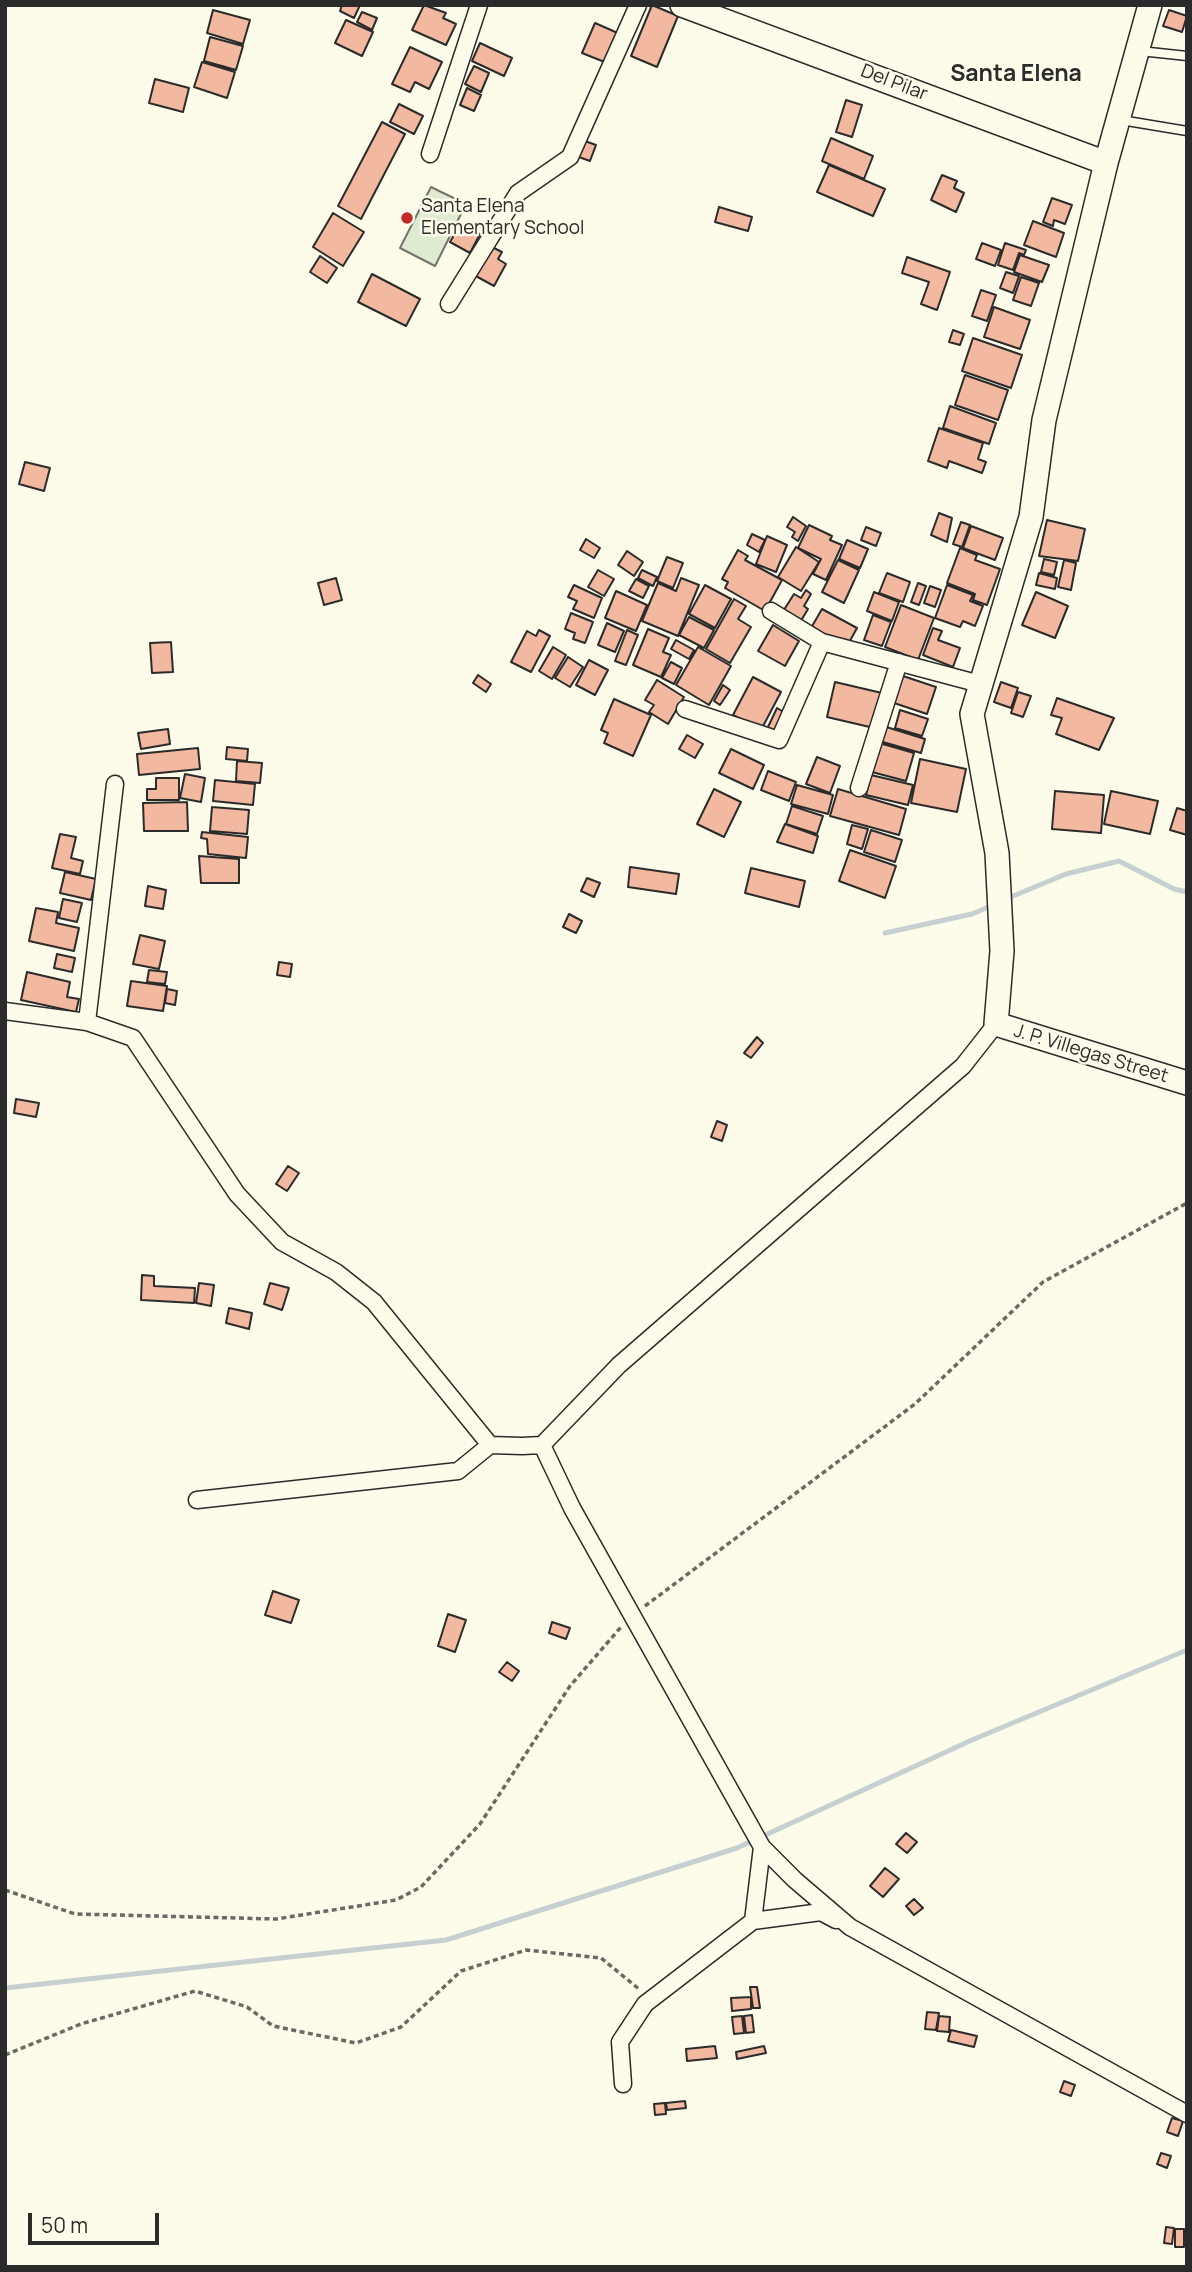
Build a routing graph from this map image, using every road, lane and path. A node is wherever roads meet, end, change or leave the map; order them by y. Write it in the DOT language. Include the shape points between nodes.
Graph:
graph roads {
  1 [pos="479,5"];
  2 [pos="638,5"];
  3 [pos="682,5"];
  4 [pos="1150,5"];
  5 [pos="1138,50"];
  6 [pos="1187,56"];
  7 [pos="1118,119"];
  8 [pos="1187,131"];
  9 [pos="430,153"];
  10 [pos="1106,163"];
  11 [pos="449,303"];
  12 [pos="771,611"];
  13 [pos="822,642"];
  14 [pos="899,662"];
  15 [pos="981,684"];
  16 [pos="685,709"];
  17 [pos="115,783"];
  18 [pos="859,788"];
  19 [pos="5,1012"];
  20 [pos="87,1022"];
  21 [pos="996,1024"];
  22 [pos="1187,1083"];
  23 [pos="1187,1203"];
  24 [pos="490,1445"];
  25 [pos="542,1445"];
  26 [pos="197,1500"];
  27 [pos="631,1616"];
  28 [pos="762,1847"];
  29 [pos="5,1890"];
  30 [pos="753,1921"];
  31 [pos="850,1927"];
  32 [pos="645,2004"];
  33 [pos="5,2055"];
  34 [pos="623,2084"];
  35 [pos="1187,2114"];
  1 -- 9 [label="street"];
  2 -- 11 [label="street" via="570,157 518,192"];
  3 -- 10 [label="street, Del Pilar"];
  4 -- 5 [label="street"];
  5 -- 6 [label="lane"];
  5 -- 7 [label="street"];
  7 -- 8 [label="lane"];
  7 -- 10 [label="street"];
  10 -- 15 [label="street" via="1044,420 1031,517"];
  12 -- 13 [label="street"];
  13 -- 14 [label="street"];
  13 -- 16 [label="street" via="779,740"];
  14 -- 15 [label="street"];
  14 -- 18 [label="street"];
  15 -- 21 [label="street" via="972,714 997,853 1002,951"];
  17 -- 20 [label="street"];
  19 -- 20 [label="street"];
  20 -- 24 [label="street" via="133,1038 237,1194 282,1242 335,1272 374,1302"];
  21 -- 22 [label="street, J. P. Villegas Street"];
  21 -- 25 [label="street" via="963,1066 619,1365"];
  23 -- 27 [label="path" via="1043,1282 915,1404"];
  24 -- 25 [label="street"];
  24 -- 26 [label="street" via="458,1471"];
  25 -- 27 [label="street"];
  27 -- 28 [label="street"];
  27 -- 29 [label="path" via="570,1685 480,1824 421,1886 396,1900 276,1919 75,1914"];
  28 -- 30 [label="street"];
  28 -- 31 [label="street"];
  30 -- 31 [label="street" via="821,1913"];
  30 -- 32 [label="street"];
  31 -- 35 [label="street"];
  32 -- 33 [label="path" via="640,1989 601,1958 526,1950 461,1970 401,2027 356,2043 273,2026 247,2007 195,1991 81,2024"];
  32 -- 34 [label="street" via="620,2042"];
}
